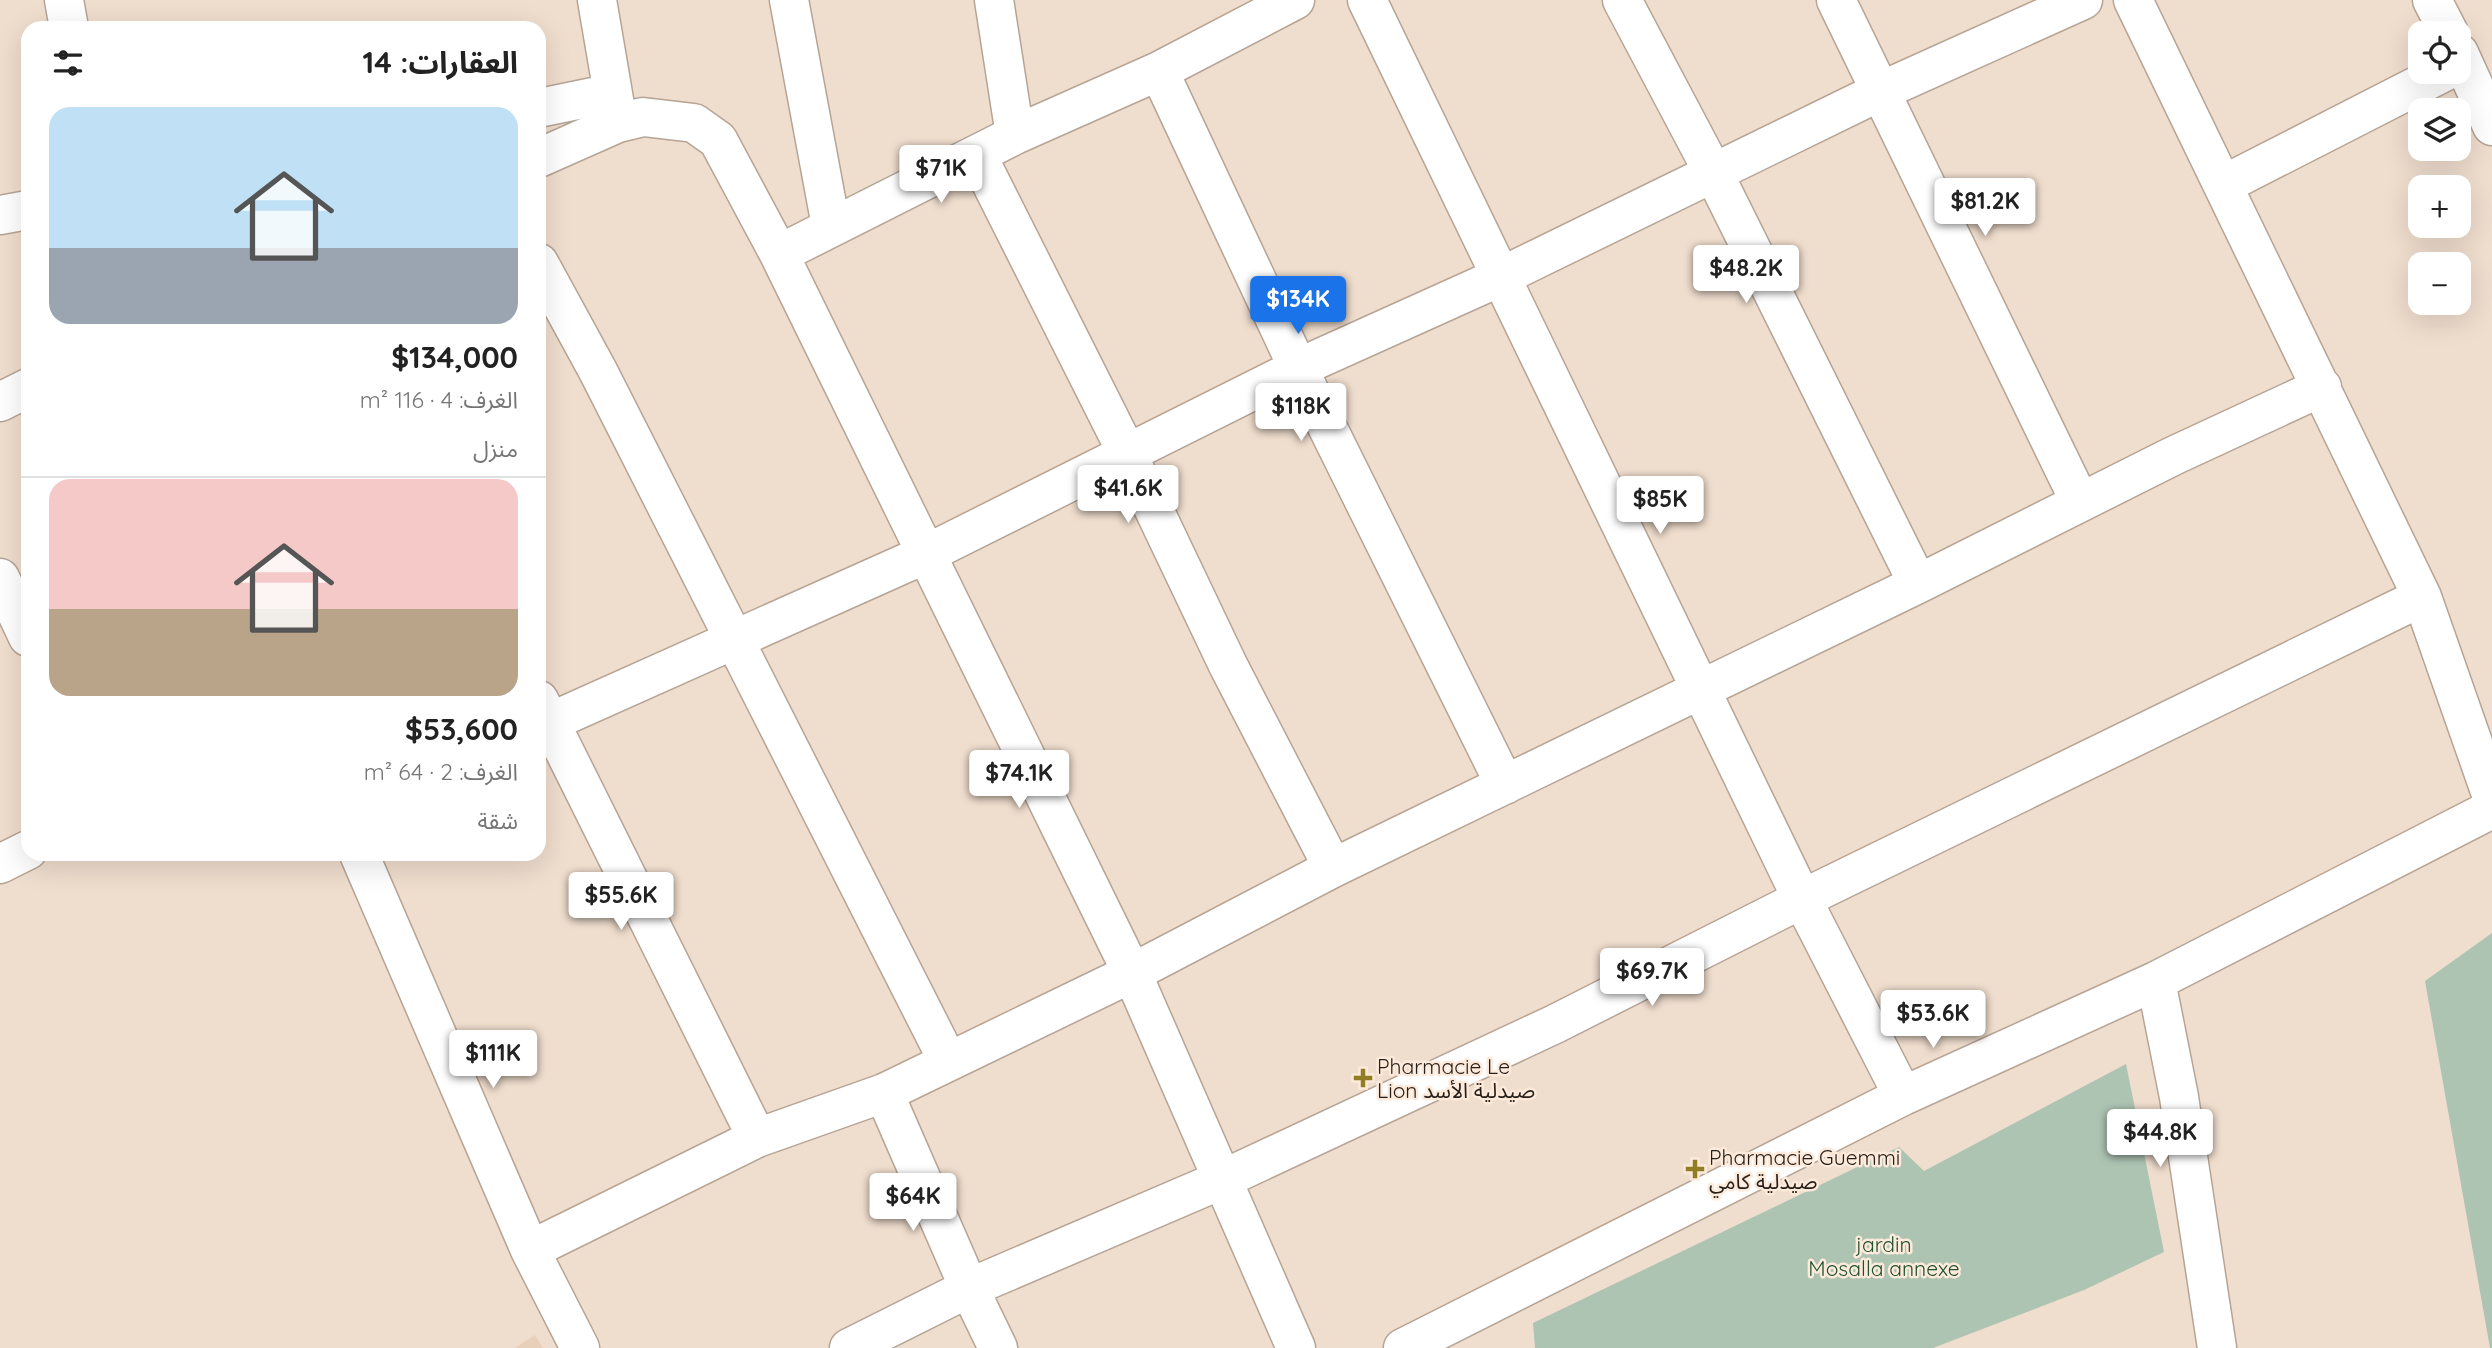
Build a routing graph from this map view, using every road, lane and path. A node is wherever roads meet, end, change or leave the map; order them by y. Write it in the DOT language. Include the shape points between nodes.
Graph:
graph roads {
  1 [pos="64,0"];
  2 [pos="597,0"];
  3 [pos="789,0"];
  4 [pos="994,0"];
  5 [pos="1367,0"];
  6 [pos="1622,0"];
  7 [pos="1836,0"];
  8 [pos="2083,0"];
  9 [pos="2133,0"];
  10 [pos="2432,0"];
  11 [pos="1273,5"];
  12 [pos="68,21"];
  13 [pos="2443,21"];
  14 [pos="1159,71"];
  15 [pos="2471,78"];
  16 [pos="2408,84"];
  17 [pos="1881,91"];
  18 [pos="546,108"];
  19 [pos="615,108"];
  20 [pos="2492,126"];
  21 [pos="1015,135"];
  22 [pos="546,153"];
  23 [pos="977,155"];
  24 [pos="1713,172"];
  25 [pos="2223,185"];
  26 [pos="21,211"];
  27 [pos="0,215"];
  28 [pos="831,226"];
  29 [pos="779,254"];
  30 [pos="546,275"];
  31 [pos="1500,277"];
  32 [pos="1298,368"];
  33 [pos="2322,387"];
  34 [pos="21,391"];
  35 [pos="0,401"];
  36 [pos="1128,455"];
  37 [pos="2080,502"];
  38 [pos="926,554"];
  39 [pos="0,578"];
  40 [pos="1918,584"];
  41 [pos="2422,597"];
  42 [pos="21,622"];
  43 [pos="734,639"];
  44 [pos="1701,688"];
  45 [pos="546,716"];
  46 [pos="546,723"];
  47 [pos="1505,785"];
  48 [pos="2492,797"];
  49 [pos="2492,809"];
  50 [pos="21,854"];
  51 [pos="362,861"];
  52 [pos="0,864"];
  53 [pos="1333,868"];
  54 [pos="1802,899"];
  55 [pos="1132,973"];
  56 [pos="2156,981"];
  57 [pos="948,1061"];
  58 [pos="884,1093"];
  59 [pos="1903,1096"];
  60 [pos="757,1139"];
  61 [pos="1221,1180"];
  62 [pos="530,1250"];
  63 [pos="969,1288"];
  64 [pos="1446,1338"];
  65 [pos="580,1348"];
  66 [pos="849,1348"];
  67 [pos="998,1348"];
  68 [pos="1296,1348"];
  69 [pos="1403,1348"];
  70 [pos="2217,1348"];
  1 -- 12 [label="street"];
  2 -- 19 [label="street"];
  3 -- 28 [label="street"];
  4 -- 21 [label="street"];
  5 -- 31 [label="street"];
  6 -- 24 [label="street"];
  7 -- 17 [label="street"];
  8 -- 17 [label="street"];
  9 -- 25 [label="street"];
  10 -- 13 [label="street"];
  11 -- 14 [label="street"];
  14 -- 21 [label="street"];
  14 -- 32 [label="street"];
  15 -- 20 [label="street"];
  16 -- 25 [label="street"];
  17 -- 24 [label="street"];
  17 -- 37 [label="street"];
  18 -- 19 [label="street"];
  19 -- 22 [label="street"];
  19 -- 29 [label="street" via="643,117 694,123 718,140"];
  21 -- 23 [label="street"];
  23 -- 28 [label="street"];
  23 -- 36 [label="street"];
  24 -- 31 [label="street"];
  24 -- 40 [label="street"];
  25 -- 33 [label="street"];
  26 -- 27 [label="street"];
  28 -- 29 [label="street"];
  29 -- 38 [label="street"];
  30 -- 43 [label="street"];
  31 -- 32 [label="street"];
  31 -- 44 [label="street"];
  32 -- 36 [label="street"];
  32 -- 47 [label="street"];
  33 -- 37 [label="street"];
  33 -- 41 [label="street"];
  34 -- 35 [label="street"];
  36 -- 38 [label="street"];
  36 -- 53 [label="street" via="1228,665"];
  37 -- 40 [label="street"];
  38 -- 43 [label="street"];
  38 -- 55 [label="street"];
  39 -- 42 [label="street"];
  40 -- 44 [label="street"];
  41 -- 48 [label="street"];
  41 -- 54 [label="street"];
  43 -- 45 [label="street"];
  43 -- 57 [label="street"];
  44 -- 47 [label="street"];
  44 -- 54 [label="street"];
  46 -- 60 [label="street"];
  47 -- 53 [label="street"];
  49 -- 56 [label="street"];
  50 -- 52 [label="street"];
  51 -- 62 [label="street"];
  53 -- 55 [label="street"];
  54 -- 59 [label="street"];
  54 -- 61 [label="street" via="1555,1024"];
  55 -- 57 [label="street"];
  55 -- 61 [label="street"];
  56 -- 59 [label="street"];
  56 -- 70 [label="street" via="2179,1097"];
  57 -- 58 [label="street"];
  58 -- 60 [label="street"];
  58 -- 63 [label="street"];
  59 -- 64 [label="street"];
  60 -- 62 [label="street"];
  61 -- 63 [label="street"];
  61 -- 68 [label="street"];
  62 -- 65 [label="street"];
  63 -- 66 [label="street"];
  63 -- 67 [label="street"];
  64 -- 69 [label="street"];
}
